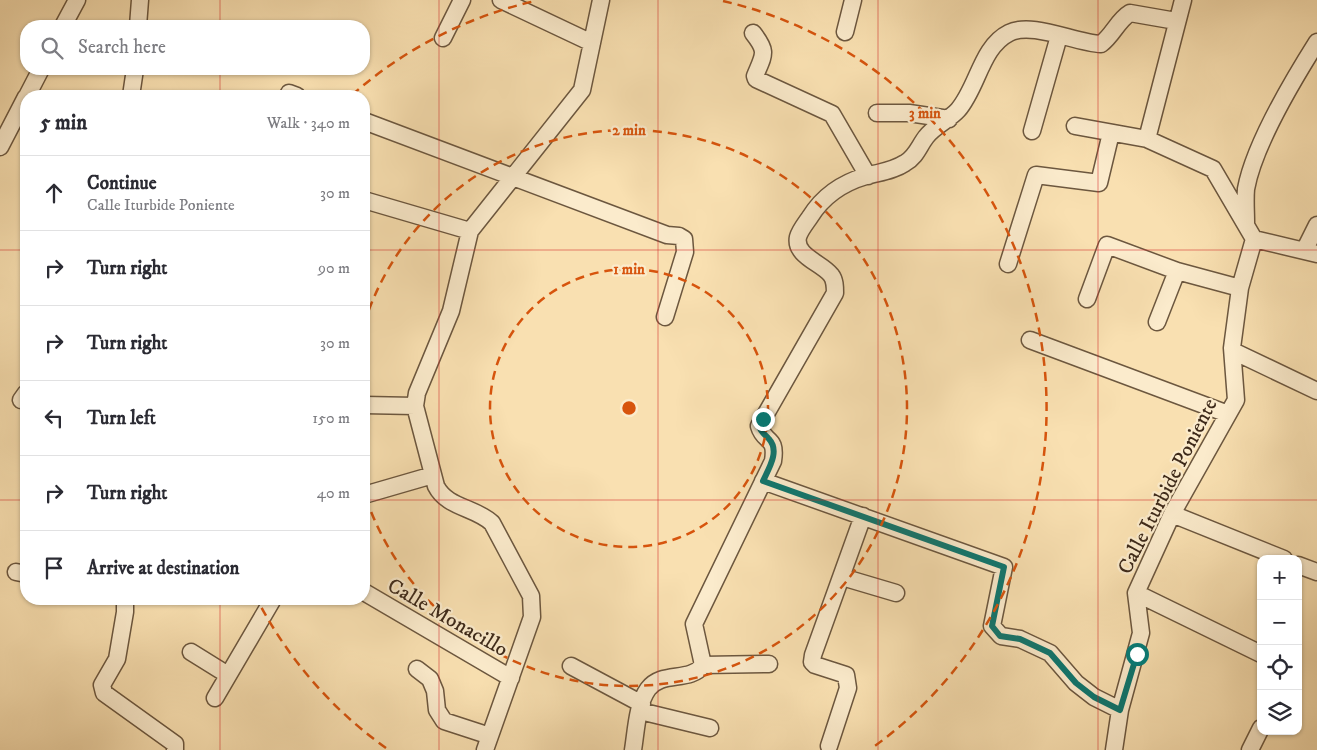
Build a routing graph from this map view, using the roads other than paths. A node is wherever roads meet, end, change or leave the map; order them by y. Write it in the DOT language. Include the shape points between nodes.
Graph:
graph roads {
  1 [pos="77,0"];
  2 [pos="140,0"];
  3 [pos="462,0"];
  4 [pos="501,0"];
  5 [pos="600,0"];
  6 [pos="853,0"];
  7 [pos="1183,0"];
  8 [pos="66,20"];
  9 [pos="138,20"];
  10 [pos="1176,21"];
  11 [pos="845,32"];
  12 [pos="753,33"];
  13 [pos="1059,36"];
  14 [pos="443,38"];
  15 [pos="592,43"];
  16 [pos="1315,49"];
  17 [pos="38,75"];
  18 [pos="134,75"];
  19 [pos="30,90"];
  20 [pos="132,90"];
  21 [pos="20,109"];
  22 [pos="877,113"];
  23 [pos="949,119"];
  24 [pos="370,123"];
  25 [pos="1075,126"];
  26 [pos="1032,131"];
  27 [pos="1111,133"];
  28 [pos="1147,140"];
  29 [pos="0,147"];
  30 [pos="868,176"];
  31 [pos="513,177"];
  32 [pos="370,202"];
  33 [pos="1246,224"];
  34 [pos="1317,226"];
  35 [pos="470,231"];
  36 [pos="1254,239"];
  37 [pos="1311,252"];
  38 [pos="1008,264"];
  39 [pos="1177,271"];
  40 [pos="1240,288"];
  41 [pos="1086,299"];
  42 [pos="665,317"];
  43 [pos="1157,322"];
  44 [pos="1030,340"];
  45 [pos="1233,351"];
  46 [pos="1317,391"];
  47 [pos="370,405"];
  48 [pos="416,406"];
  49 [pos="1228,414"];
  50 [pos="433,475"];
  51 [pos="763,481"];
  52 [pos="370,493"];
  53 [pos="1172,514"];
  54 [pos="863,516"];
  55 [pos="1274,555"];
  56 [pos="1302,566"];
  57 [pos="1317,572"];
  58 [pos="842,577"];
  59 [pos="896,593"];
  60 [pos="1136,594"];
  61 [pos="370,596"];
  62 [pos="269,605"];
  63 [pos="125,606"];
  64 [pos="191,652"];
  65 [pos="1257,652"];
  66 [pos="769,664"];
  67 [pos="703,665"];
  68 [pos="571,666"];
  69 [pos="417,669"];
  70 [pos="228,675"];
  71 [pos="511,678"];
  72 [pos="215,698"];
  73 [pos="641,707"];
  74 [pos="1120,710"];
  75 [pos="710,728"];
  76 [pos="1258,735"];
  77 [pos="488,743"];
  78 [pos="829,746"];
  79 [pos="175,750"];
  80 [pos="633,750"];
  81 [pos="1114,750"];
  82 [pos="1250,750"];
  1 -- 8 [label="street"];
  2 -- 9 [label="street"];
  3 -- 14 [label="street"];
  4 -- 15 [label="street"];
  5 -- 15 [label="street"];
  6 -- 11 [label="street"];
  7 -- 10 [label="street"];
  10 -- 13 [label="street" via="1130,12 1101,44"];
  10 -- 28 [label="street"];
  12 -- 30 [label="street" via="765,52 756,79 832,114"];
  13 -- 23 [label="street" via="1026,28 998,40 967,98"];
  13 -- 26 [label="street"];
  15 -- 31 [label="street" via="582,90"];
  16 -- 33 [label="street" via="1280,106 1250,174 1246,190"];
  17 -- 19 [label="street"];
  18 -- 20 [label="street"];
  21 -- 29 [label="street"];
  22 -- 23 [label="street" via="909,113"];
  23 -- 30 [label="street" via="926,136 915,156 907,162"];
  24 -- 31 [label="street"];
  25 -- 27 [label="street"];
  27 -- 28 [label="street"];
  27 -- 38 [label="street" via="1099,183 1036,175"];
  28 -- 33 [label="street" via="1213,169"];
  30 -- 51 [label="street" via="830,193 814,211 798,238 804,254 831,275 835,293 759,426 774,448 773,461"];
  31 -- 35 [label="street"];
  31 -- 42 [label="street" via="684,239 686,245"];
  32 -- 35 [label="street"];
  33 -- 36 [label="street"];
  34 -- 37 [label="street"];
  35 -- 48 [label="street" via="451,310 417,392"];
  36 -- 37 [label="street"];
  36 -- 40 [label="street, Calle Iturbide Poniente"];
  39 -- 40 [label="street"];
  39 -- 41 [label="street" via="1107,245"];
  39 -- 43 [label="street"];
  40 -- 45 [label="street, Calle Iturbide Poniente"];
  44 -- 49 [label="street"];
  45 -- 46 [label="street"];
  45 -- 49 [label="street, Calle Iturbide Poniente" via="1236,400"];
  47 -- 48 [label="street"];
  48 -- 50 [label="street"];
  49 -- 53 [label="street, Calle Iturbide Poniente"];
  50 -- 52 [label="street"];
  50 -- 71 [label="street" via="441,496 483,515 492,523 531,596 532,617"];
  51 -- 54 [label="street"];
  51 -- 67 [label="street" via="694,624"];
  53 -- 55 [label="street"];
  53 -- 60 [label="street, Calle Iturbide Poniente"];
  54 -- 58 [label="street"];
  54 -- 74 [label="street" via="1004,567 992,626 1000,636 1020,639 1050,653 1076,683 1094,697"];
  56 -- 57 [label="street"];
  58 -- 59 [label="street"];
  58 -- 78 [label="street" via="812,662 846,675 848,680"];
  60 -- 65 [label="street"];
  60 -- 74 [label="street, Calle Iturbide Poniente" via="1141,633"];
  61 -- 71 [label="street, Calle Monacillo"];
  62 -- 70 [label="street"];
  63 -- 79 [label="street" via="117,659 102,685 104,693 175,744"];
  64 -- 70 [label="street"];
  66 -- 67 [label="street"];
  67 -- 73 [label="street" via="691,674 654,683 647,690"];
  68 -- 73 [label="street"];
  69 -- 77 [label="street" via="430,679 437,710 444,721"];
  70 -- 72 [label="street"];
  71 -- 77 [label="street"];
  73 -- 75 [label="street"];
  73 -- 80 [label="street"];
  74 -- 81 [label="street, Calle Iturbide Poniente"];
  76 -- 82 [label="street"];
}
